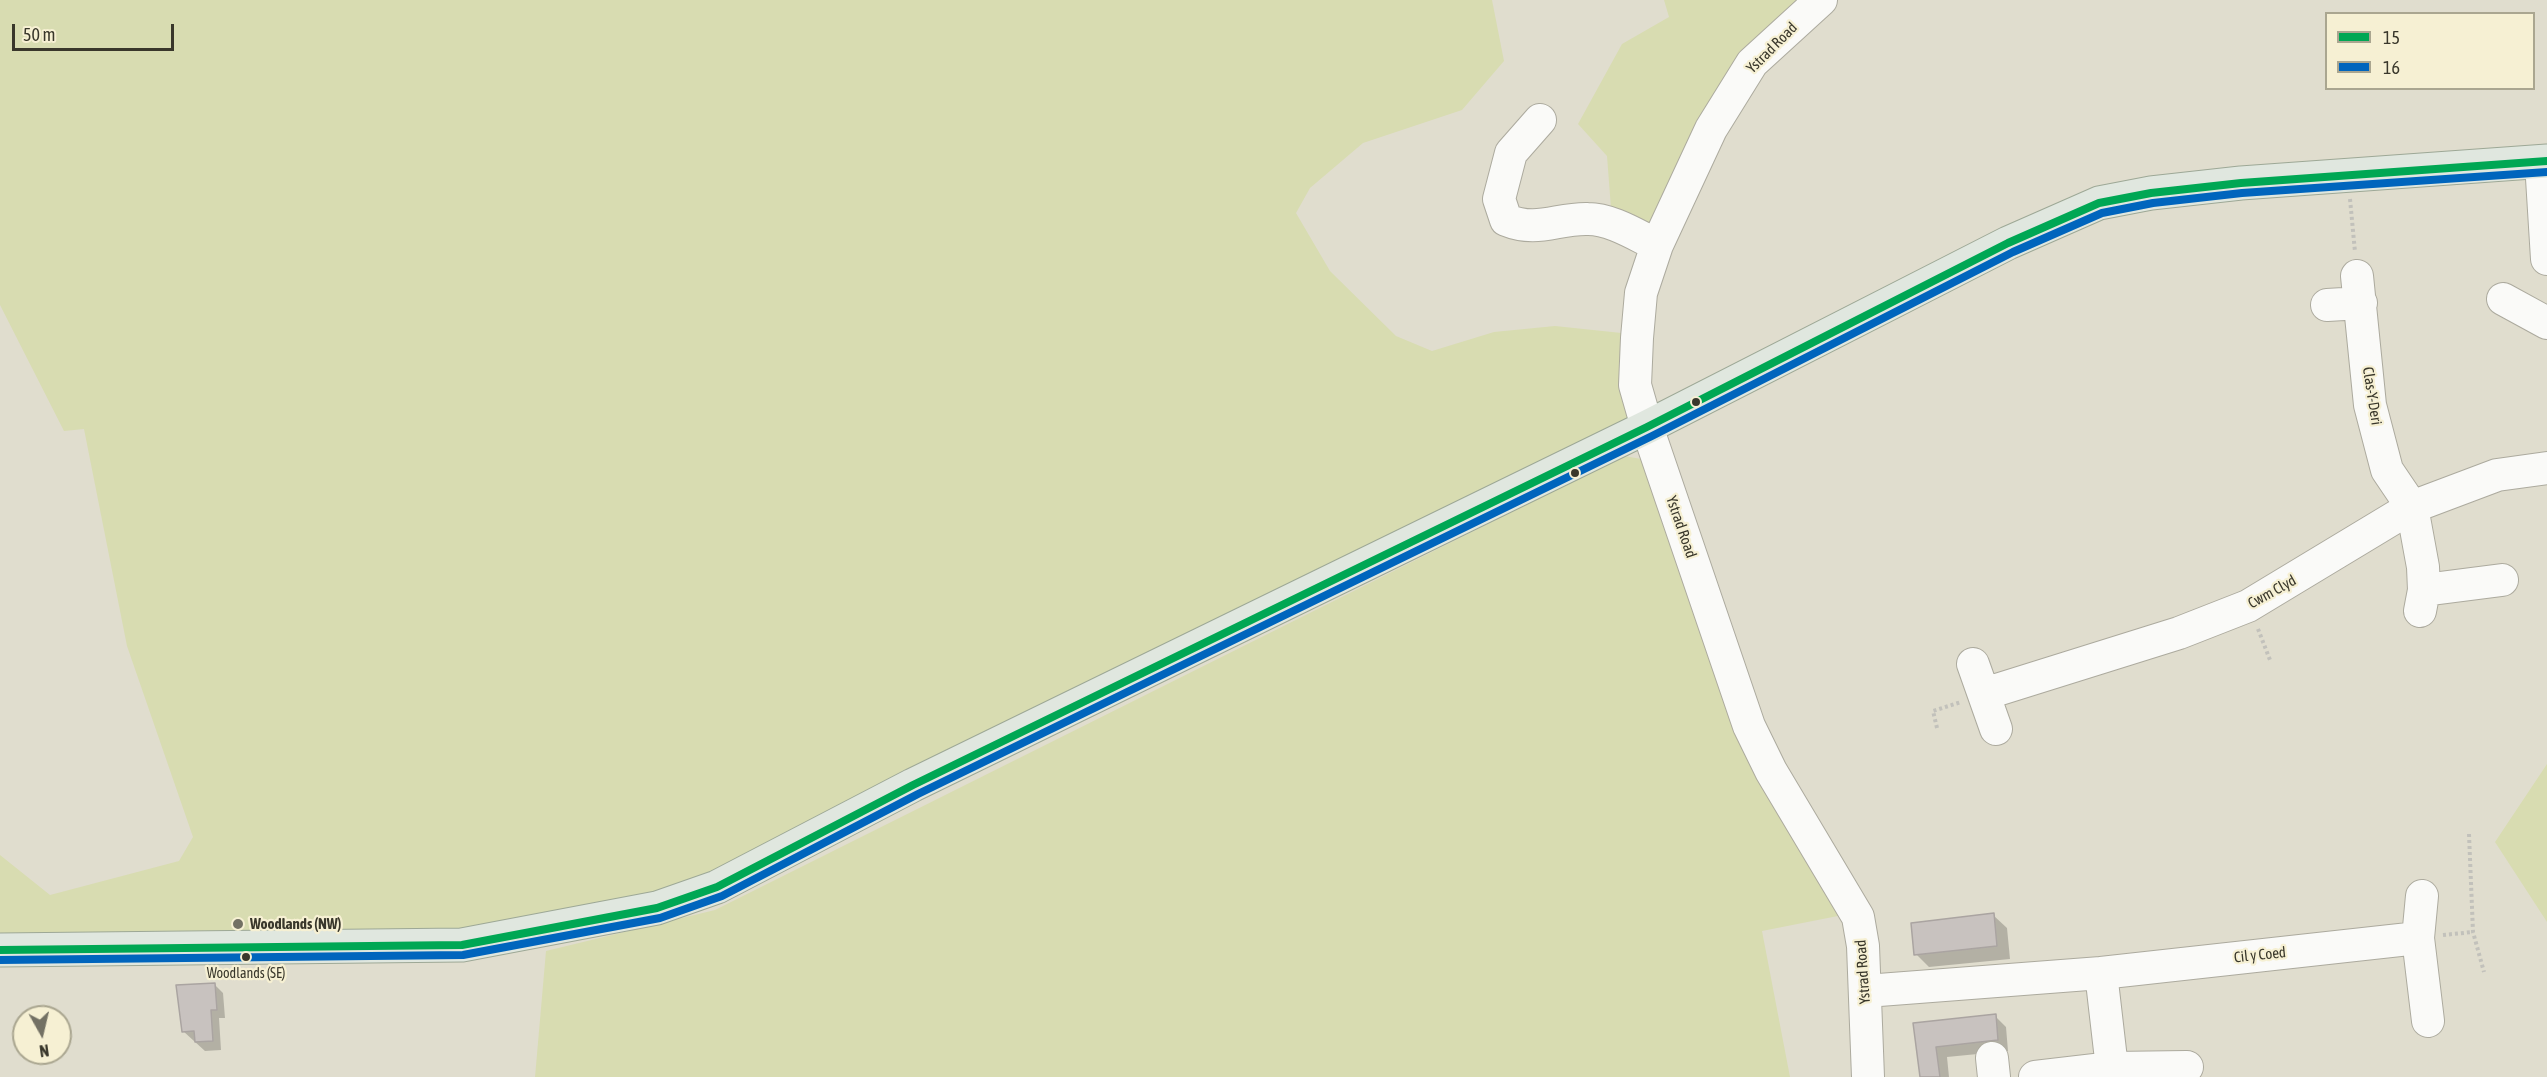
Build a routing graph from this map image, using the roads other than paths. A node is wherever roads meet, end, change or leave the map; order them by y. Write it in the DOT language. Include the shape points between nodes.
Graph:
graph roads {
  1 [pos="1821,0"];
  2 [pos="1540,120"];
  3 [pos="2544,161"];
  4 [pos="1657,245"];
  5 [pos="2547,259"];
  6 [pos="2503,299"];
  7 [pos="2327,305"];
  8 [pos="2547,323"];
  9 [pos="1647,427"];
  10 [pos="2547,468"];
  11 [pos="2412,507"];
  12 [pos="2502,580"];
  13 [pos="1973,664"];
  14 [pos="1984,694"];
  15 [pos="1996,729"];
  16 [pos="2422,896"];
  17 [pos="2418,938"];
  18 [pos="0,950"];
  19 [pos="2101,972"];
  20 [pos="1866,991"];
  21 [pos="2428,1021"];
  22 [pos="2187,1067"];
  23 [pos="2112,1068"];
  24 [pos="1868,1077"];
  25 [pos="2035,1077"];
  1 -- 4 [label="street, Ystrad Road" via="1752,63 1711,129"];
  2 -- 4 [label="street" via="1511,153 1499,199 1506,220 1533,227 1586,218 1602,220"];
  3 -- 5 [label="street"];
  3 -- 9 [label="main road" via="2241,183 2100,202 2008,243"];
  4 -- 9 [label="street, Ystrad Road" via="1641,293 1636,338 1635,385"];
  6 -- 8 [label="street"];
  7 -- 11 [label="street, Clas-Y-Deri" via="2359,290 2370,405 2387,470"];
  9 -- 18 [label="main road" via="913,785 717,887 657,908 462,945"];
  9 -- 20 [label="street, Ystrad Road" via="1749,726 1771,771 1858,917"];
  10 -- 11 [label="street, Cwm Clyd" via="2497,475"];
  11 -- 12 [label="street" via="2423,567 2422,600"];
  11 -- 14 [label="street, Cwm Clyd" via="2248,606 2179,633"];
  13 -- 14 [label="street"];
  14 -- 15 [label="street"];
  16 -- 17 [label="street"];
  17 -- 19 [label="street, Cil y Coed"];
  17 -- 21 [label="street"];
  19 -- 20 [label="street, Cil y Coed"];
  19 -- 23 [label="street"];
  20 -- 24 [label="street, Ystrad Road"];
  22 -- 23 [label="street"];
  23 -- 25 [label="street"];
}
